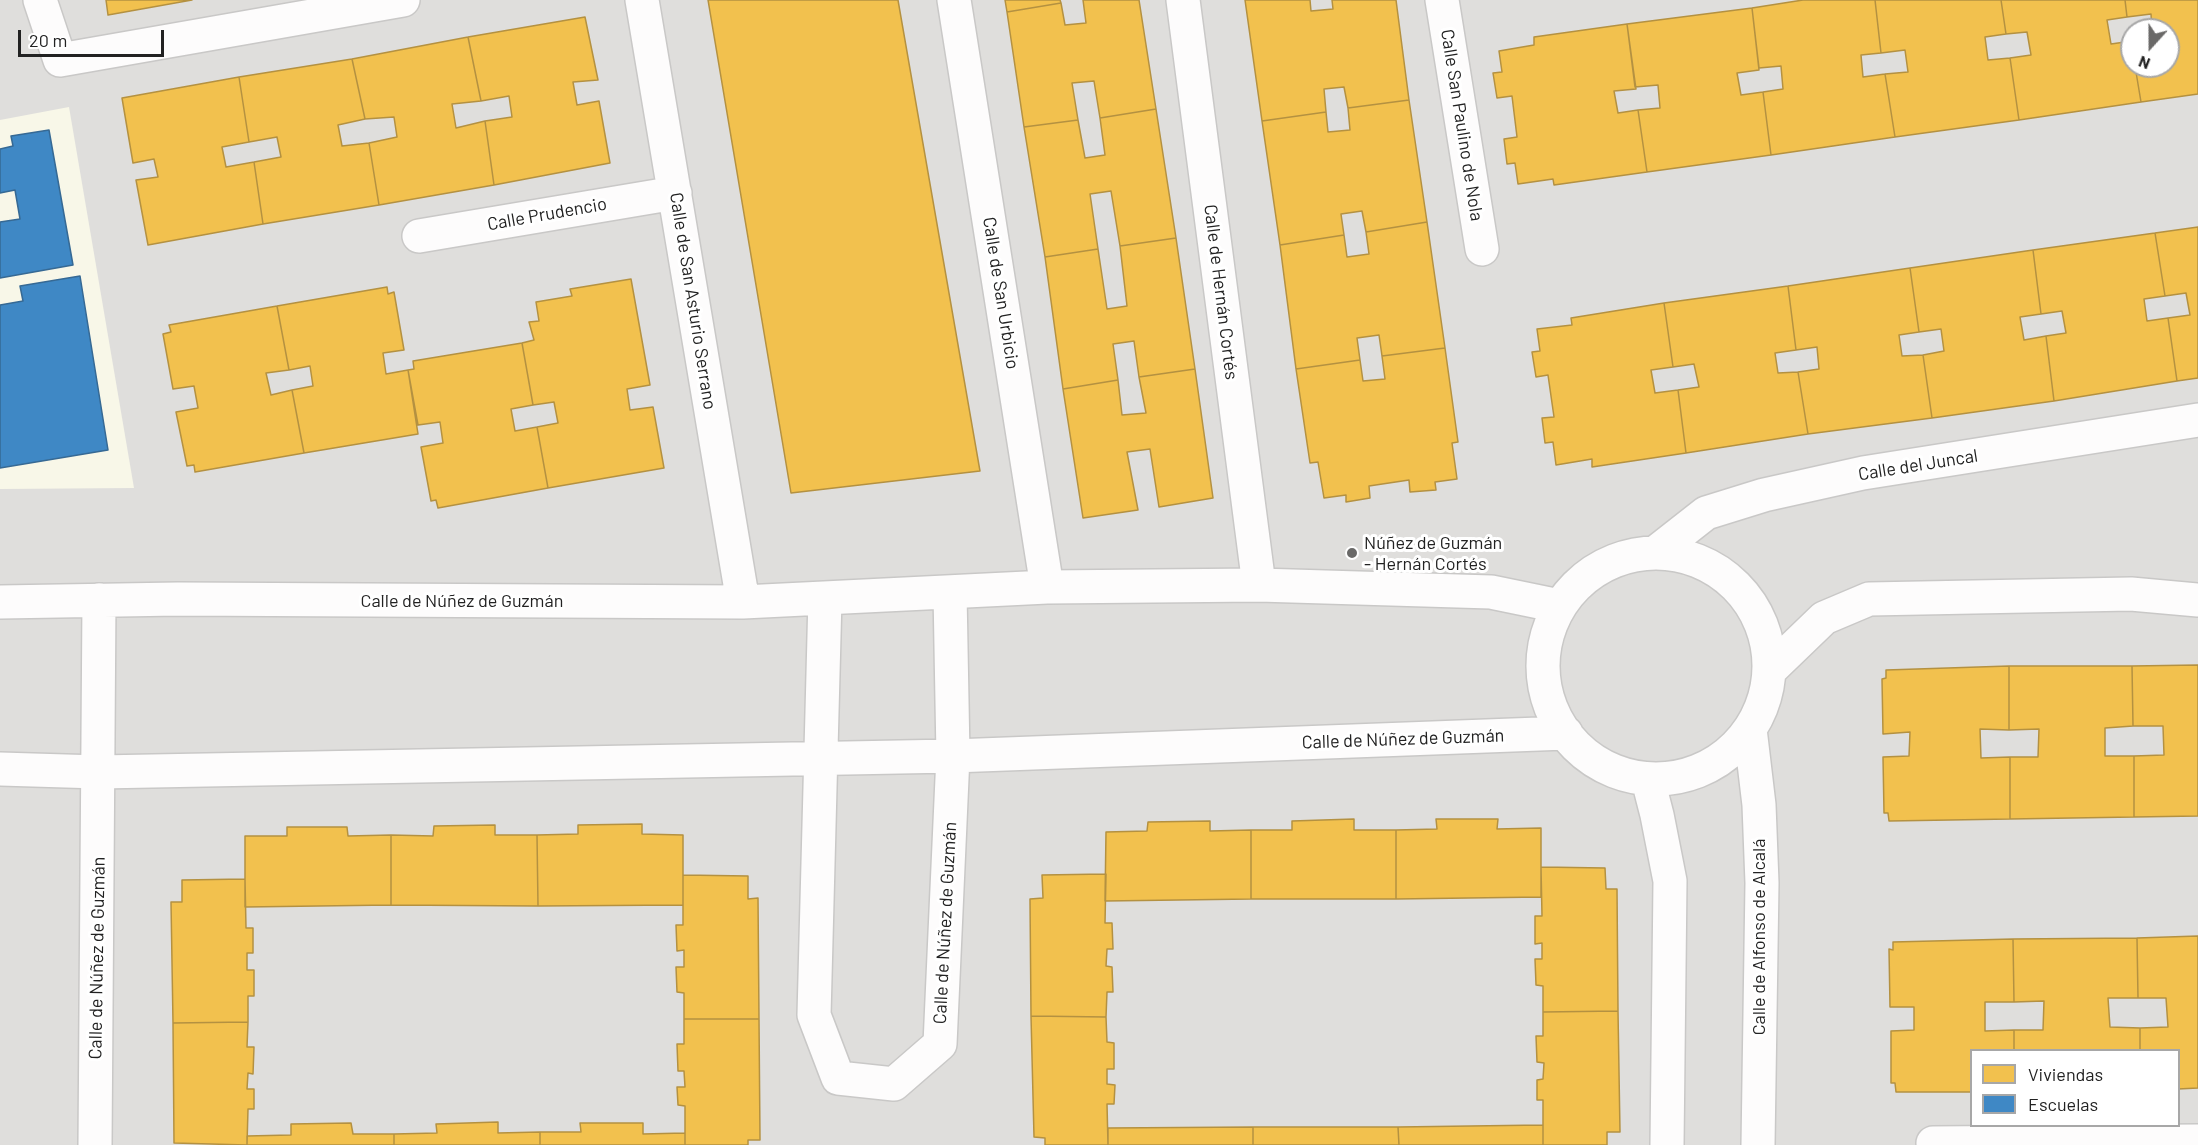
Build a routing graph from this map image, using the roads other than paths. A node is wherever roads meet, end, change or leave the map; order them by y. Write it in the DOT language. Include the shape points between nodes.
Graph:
graph roads {
  1 [pos="40,0"];
  2 [pos="403,0"];
  3 [pos="642,0"];
  4 [pos="954,0"];
  5 [pos="1183,0"];
  6 [pos="1442,0"];
  7 [pos="675,193"];
  8 [pos="419,236"];
  9 [pos="1482,249"];
  10 [pos="2198,420"];
  11 [pos="1655,553"];
  12 [pos="1258,585"];
  13 [pos="1047,587"];
  14 [pos="950,592"];
  15 [pos="825,598"];
  16 [pos="99,600"];
  17 [pos="2198,600"];
  18 [pos="0,602"];
  19 [pos="742,602"];
  20 [pos="1559,606"];
  21 [pos="1770,670"];
  22 [pos="1750,729"];
  23 [pos="1566,733"];
  24 [pos="953,756"];
  25 [pos="821,757"];
  26 [pos="0,770"];
  27 [pos="99,772"];
  28 [pos="1648,780"];
  29 [pos="2198,1141"];
  30 [pos="1933,1143"];
  31 [pos="95,1145"];
  32 [pos="1667,1145"];
  33 [pos="1758,1145"];
  1 -- 2 [label="street" via="60,60"];
  3 -- 7 [label="street, Calle de San Asturio Serrano"];
  4 -- 13 [label="street, Calle de San Urbicio"];
  5 -- 12 [label="street, Calle de Hernán Cortés"];
  6 -- 9 [label="street, Calle San Paulino de Nola"];
  7 -- 8 [label="street, Calle Prudencio"];
  7 -- 19 [label="street, Calle de San Asturio Serrano"];
  10 -- 11 [label="street, Calle del Juncal" via="1863,473 1764,495 1707,513"];
  11 -- 20 [label="street" via="1619,559 1585,578"];
  11 -- 21 [label="street" via="1691,558 1724,575 1749,602 1765,634"];
  12 -- 13 [label="street, Calle de Núñez de Guzmán"];
  12 -- 20 [label="street, Calle de Núñez de Guzmán" via="1491,592"];
  13 -- 14 [label="street, Calle de Núñez de Guzmán"];
  14 -- 15 [label="street, Calle de Núñez de Guzmán"];
  14 -- 24 [label="street, Calle de Núñez de Guzmán"];
  15 -- 19 [label="street, Calle de Núñez de Guzmán"];
  15 -- 25 [label="street, Calle de Núñez de Guzmán"];
  16 -- 18 [label="street, Calle de Núñez de Guzmán"];
  16 -- 19 [label="street, Calle de Núñez de Guzmán"];
  16 -- 27 [label="street, Calle de Núñez de Guzmán"];
  17 -- 21 [label="street" via="2131,594 1869,599 1824,618"];
  20 -- 23 [label="street" via="1544,642 1543,681 1554,718"];
  21 -- 22 [label="street" via="1763,706"];
  22 -- 28 [label="street" via="1718,762 1684,777"];
  22 -- 33 [label="street, Calle de Alfonso de Alcalá" via="1759,805 1762,882"];
  23 -- 24 [label="street, Calle de Núñez de Guzmán"];
  23 -- 28 [label="street" via="1578,749 1610,771"];
  24 -- 25 [label="street, Calle de Núñez de Guzmán"];
  24 -- 25 [label="street, Calle de Núñez de Guzmán" via="940,1044 894,1084 838,1078 814,1015"];
  25 -- 27 [label="street, Calle de Núñez de Guzmán"];
  26 -- 27 [label="street, Calle de Núñez de Guzmán"];
  27 -- 31 [label="street, Calle de Núñez de Guzmán"];
  28 -- 32 [label="street" via="1670,881"];
  29 -- 30 [label="street"];
}
